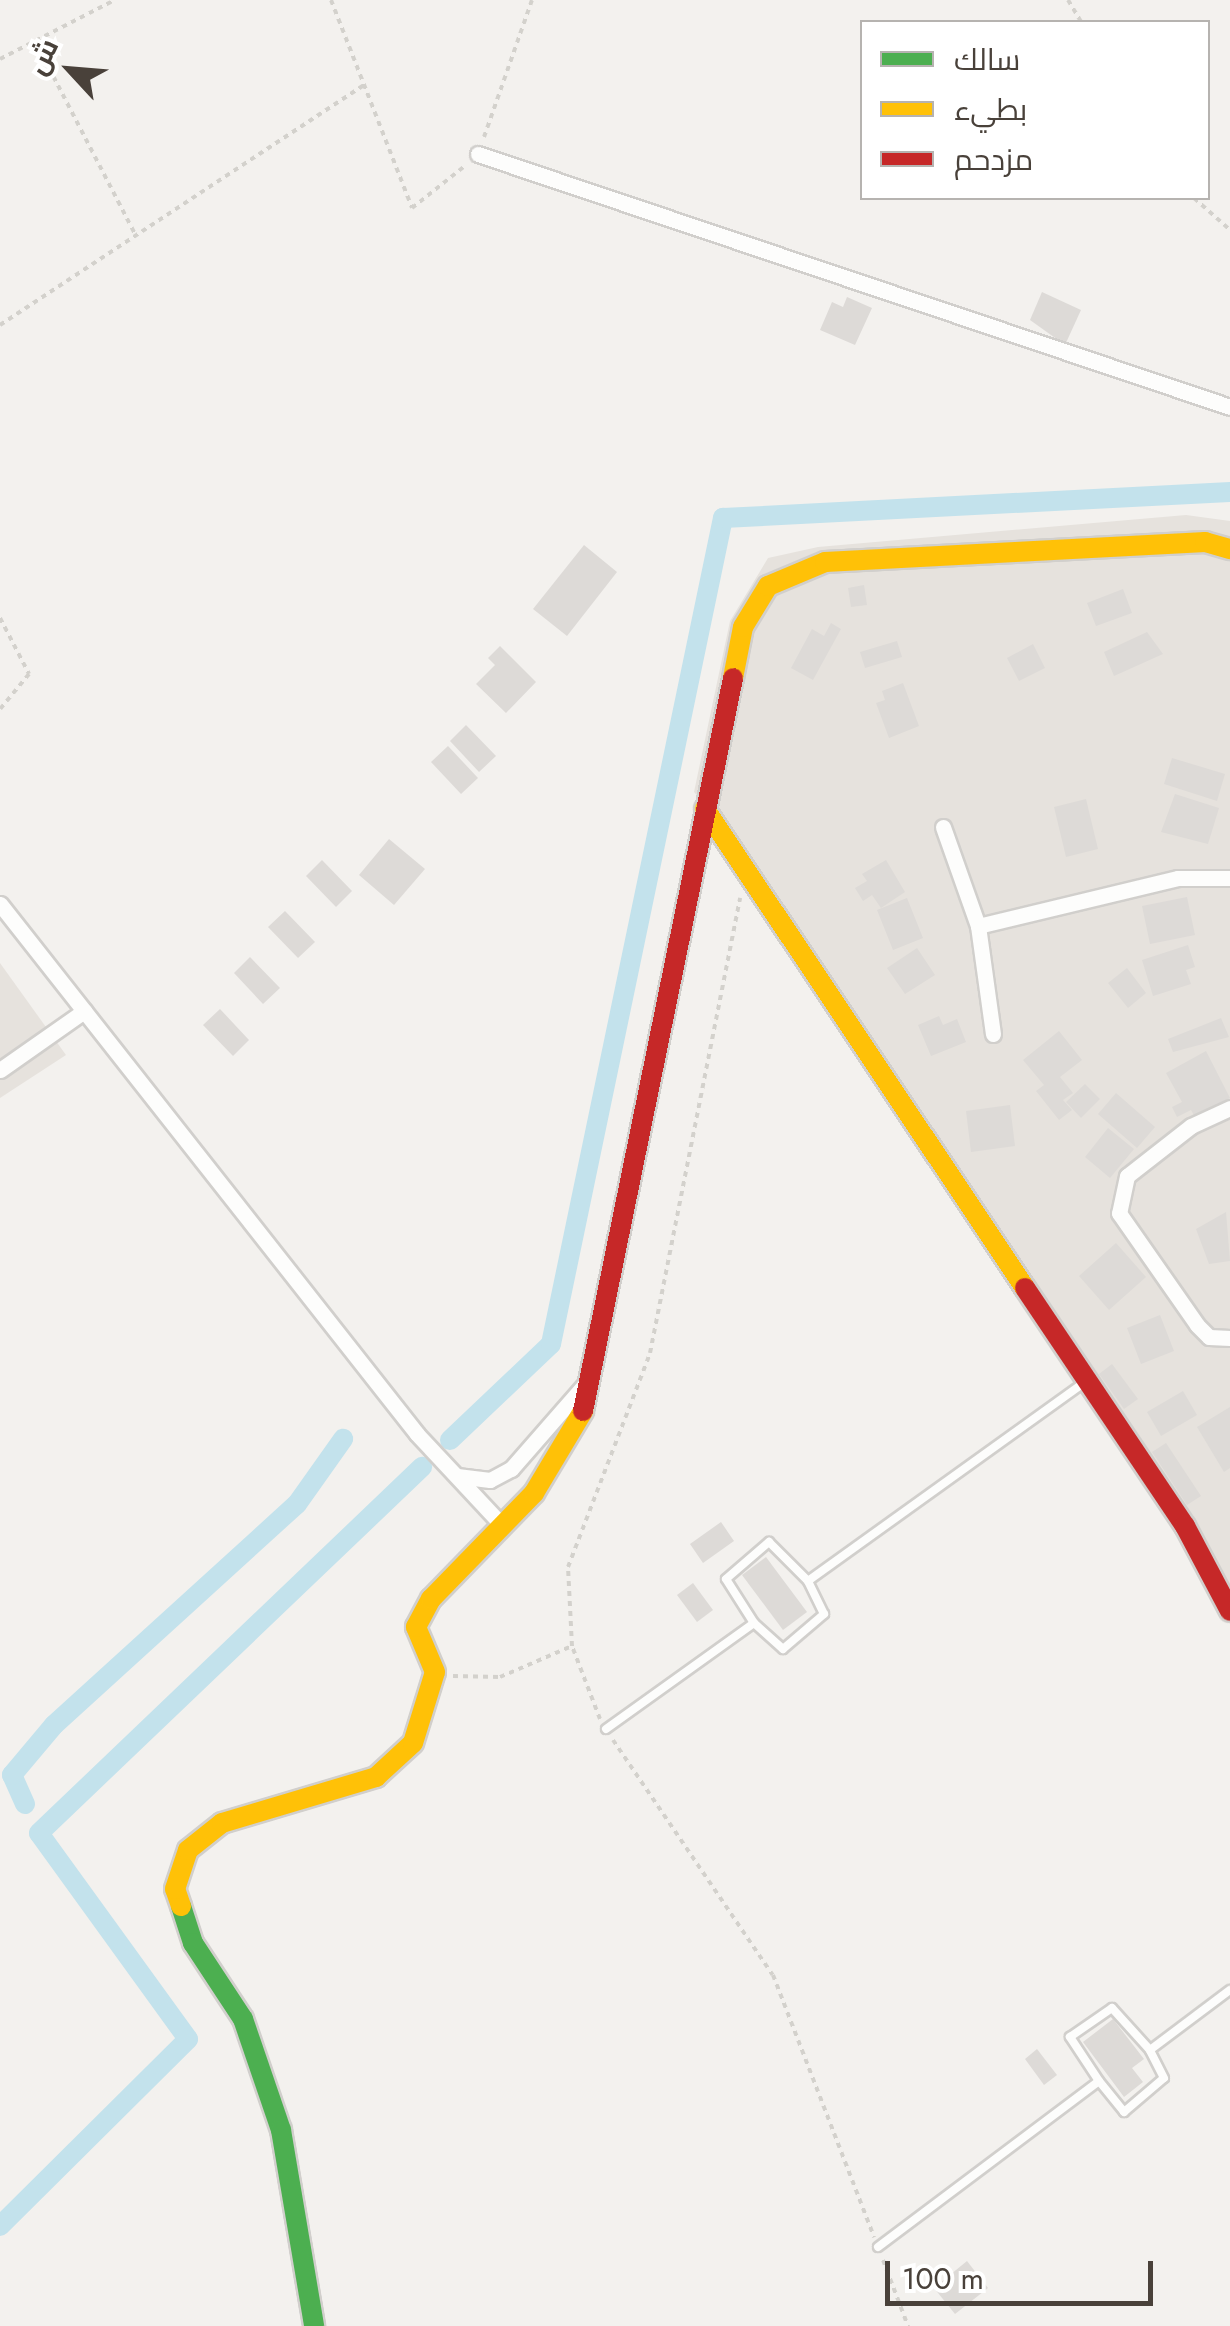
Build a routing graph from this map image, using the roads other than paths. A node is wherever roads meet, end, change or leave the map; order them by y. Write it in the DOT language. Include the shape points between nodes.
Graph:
graph roads {
  1 [pos="478,154"];
  2 [pos="1230,407"];
  3 [pos="1230,550"];
  4 [pos="705,809"];
  5 [pos="943,827"];
  6 [pos="1230,878"];
  7 [pos="0,904"];
  8 [pos="978,926"];
  9 [pos="84,1012"];
  10 [pos="993,1034"];
  11 [pos="0,1070"];
  12 [pos="1230,1108"];
  13 [pos="1230,1338"];
  14 [pos="594,1373"];
  15 [pos="1088,1379"];
  16 [pos="457,1476"];
  17 [pos="500,1523"];
  18 [pos="808,1581"];
  19 [pos="1230,1611"];
  20 [pos="754,1623"];
  21 [pos="606,1729"];
  22 [pos="1230,1990"];
  23 [pos="1150,2050"];
  24 [pos="1099,2081"];
  25 [pos="878,2246"];
  26 [pos="314,2326"];
  1 -- 2 [label="street"];
  3 -- 4 [label="street" via="1205,542 825,562 796,571 768,586 743,627"];
  4 -- 14 [label="street"];
  4 -- 15 [label="street"];
  5 -- 8 [label="street"];
  6 -- 8 [label="street" via="1178,878"];
  7 -- 9 [label="street"];
  8 -- 10 [label="street"];
  9 -- 11 [label="street"];
  9 -- 16 [label="street" via="416,1434"];
  12 -- 13 [label="street" via="1191,1126 1127,1176 1119,1213 1198,1325 1209,1337"];
  14 -- 16 [label="street" via="511,1469 490,1480"];
  14 -- 17 [label="street" via="570,1438 534,1493"];
  15 -- 18 [label="lane"];
  15 -- 19 [label="street" via="1185,1526"];
  16 -- 17 [label="street"];
  17 -- 26 [label="street" via="431,1599 416,1626 436,1672 413,1744 376,1777 222,1823 188,1850 175,1890 193,1942 242,2019 281,2130"];
  18 -- 20 [label="lane" via="824,1614 783,1649"];
  18 -- 20 [label="lane" via="770,1542 726,1578"];
  20 -- 21 [label="lane"];
  22 -- 23 [label="lane"];
  23 -- 24 [label="lane" via="1164,2078 1124,2112"];
  23 -- 24 [label="lane" via="1112,2008 1070,2037"];
  24 -- 25 [label="lane"];
}
